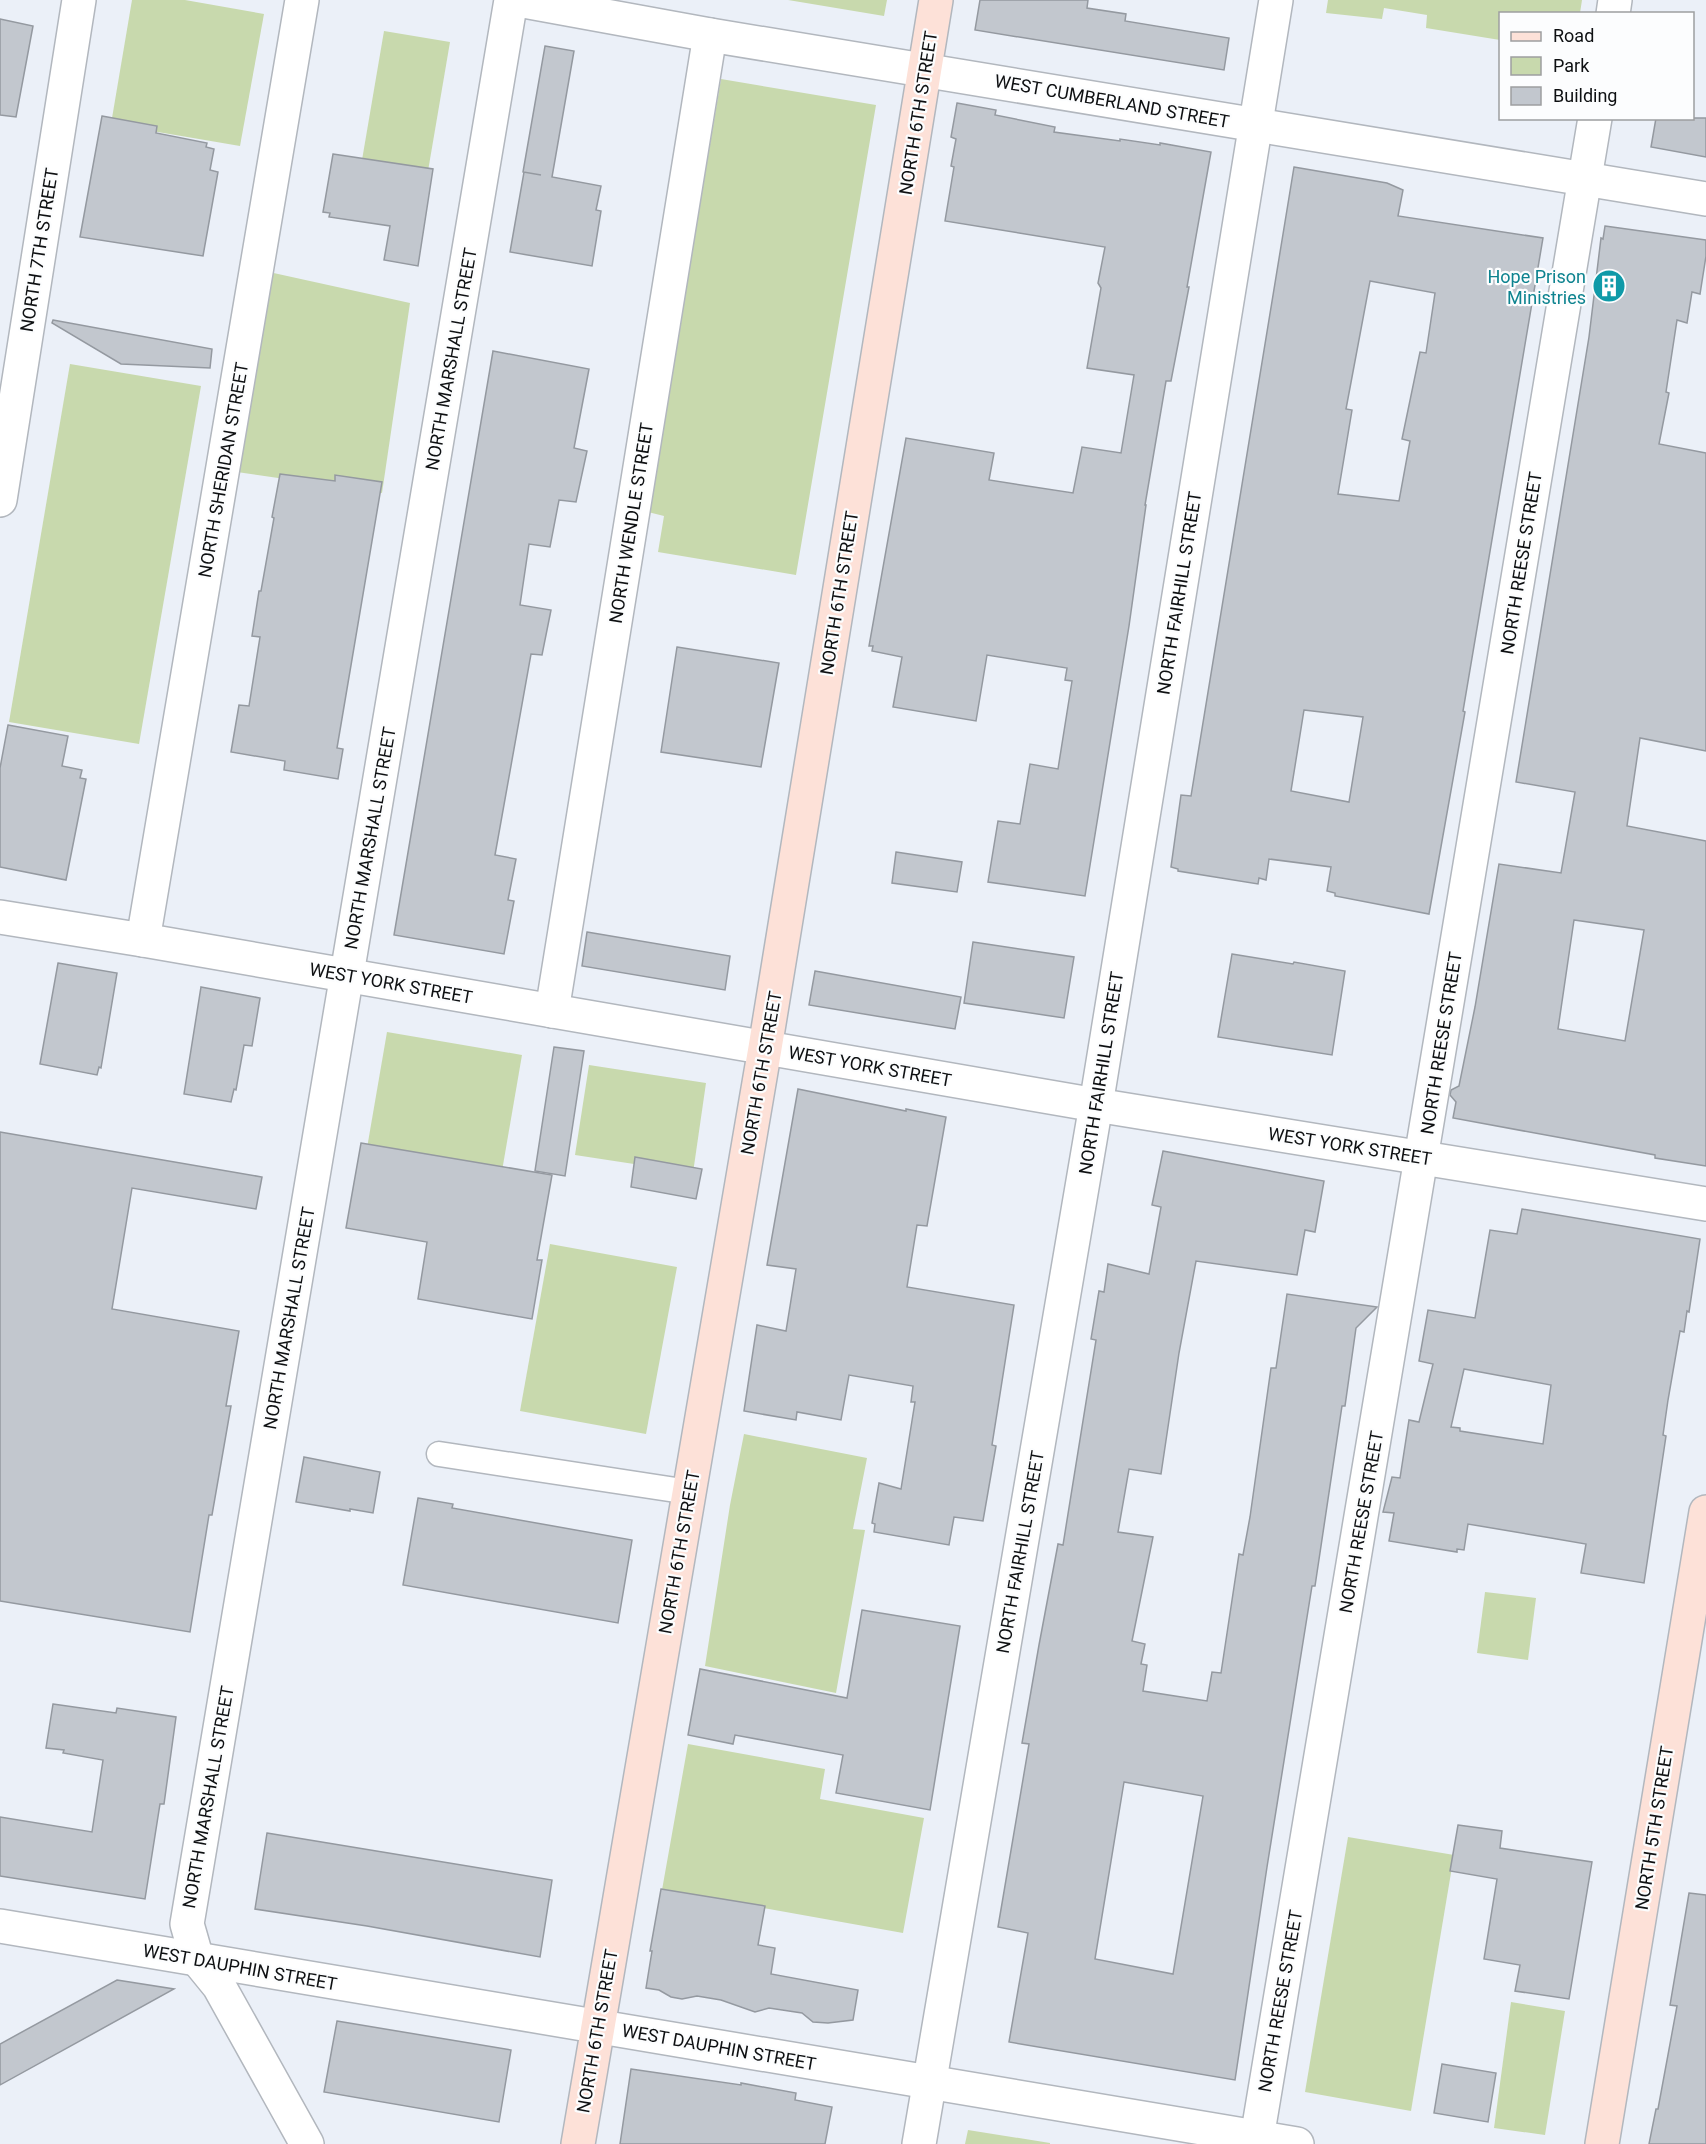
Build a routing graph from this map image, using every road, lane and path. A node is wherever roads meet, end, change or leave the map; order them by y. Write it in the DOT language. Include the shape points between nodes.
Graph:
graph roads {
  1 [pos="79,0"];
  2 [pos="302,0"];
  3 [pos="511,0"];
  4 [pos="518,0"];
  5 [pos="936,0"];
  6 [pos="1276,0"];
  7 [pos="710,35"];
  8 [pos="925,69"];
  9 [pos="1595,120"];
  10 [pos="1255,126"];
  11 [pos="1584,179"];
  12 [pos="1706,199"];
  13 [pos="0,500"];
  14 [pos="0,917"];
  15 [pos="143,940"];
  16 [pos="347,975"];
  17 [pos="552,1011"];
  18 [pos="765,1048"];
  19 [pos="1096,1105"];
  20 [pos="1422,1157"];
  21 [pos="1706,1204"];
  22 [pos="439,1454"];
  23 [pos="689,1492"];
  24 [pos="1706,1512"];
  25 [pos="0,1926"];
  26 [pos="197,1959"];
  27 [pos="598,2027"];
  28 [pos="930,2082"];
  29 [pos="1257,2141"];
  30 [pos="306,2144"];
  31 [pos="578,2144"];
  32 [pos="919,2144"];
  33 [pos="1297,2144"];
  34 [pos="1602,2144"];
  1 -- 13 [label="street, NORTH 7TH STREET"];
  2 -- 15 [label="street, NORTH SHERIDAN STREET"];
  3 -- 16 [label="street, NORTH MARSHALL STREET"];
  4 -- 7 [label="street, WEST CUMBERLAND STREET"];
  5 -- 8 [label="main road, NORTH 6TH STREET"];
  6 -- 10 [label="street, NORTH FAIRHILL STREET"];
  7 -- 8 [label="street, WEST CUMBERLAND STREET"];
  7 -- 17 [label="street, NORTH WENDLE STREET"];
  8 -- 10 [label="street, WEST CUMBERLAND STREET"];
  8 -- 18 [label="main road, NORTH 6TH STREET"];
  9 -- 11 [label="street, NORTH REESE STREET"];
  10 -- 11 [label="street, WEST CUMBERLAND STREET"];
  10 -- 19 [label="street, NORTH FAIRHILL STREET"];
  11 -- 12 [label="street, WEST CUMBERLAND STREET"];
  11 -- 20 [label="street, NORTH REESE STREET"];
  14 -- 15 [label="street, WEST YORK STREET"];
  15 -- 16 [label="street, WEST YORK STREET"];
  16 -- 17 [label="street, WEST YORK STREET"];
  16 -- 26 [label="street, NORTH MARSHALL STREET" via="187,1924"];
  17 -- 18 [label="street, WEST YORK STREET"];
  18 -- 19 [label="street, WEST YORK STREET"];
  18 -- 23 [label="main road, NORTH 6TH STREET"];
  19 -- 20 [label="street, WEST YORK STREET"];
  19 -- 28 [label="street, NORTH FAIRHILL STREET"];
  20 -- 21 [label="street, WEST YORK STREET"];
  20 -- 29 [label="street, NORTH REESE STREET"];
  22 -- 23 [label="lane"];
  23 -- 27 [label="main road, NORTH 6TH STREET"];
  24 -- 34 [label="main road, NORTH 5TH STREET"];
  25 -- 26 [label="street, WEST DAUPHIN STREET"];
  26 -- 27 [label="street, WEST DAUPHIN STREET"];
  26 -- 30 [label="street" via="219,1986"];
  27 -- 28 [label="street, WEST DAUPHIN STREET"];
  27 -- 31 [label="main road, NORTH 6TH STREET"];
  28 -- 29 [label="street, WEST DAUPHIN STREET"];
  28 -- 32 [label="street, NORTH FAIRHILL STREET"];
  29 -- 33 [label="street, WEST DAUPHIN STREET"];
}
